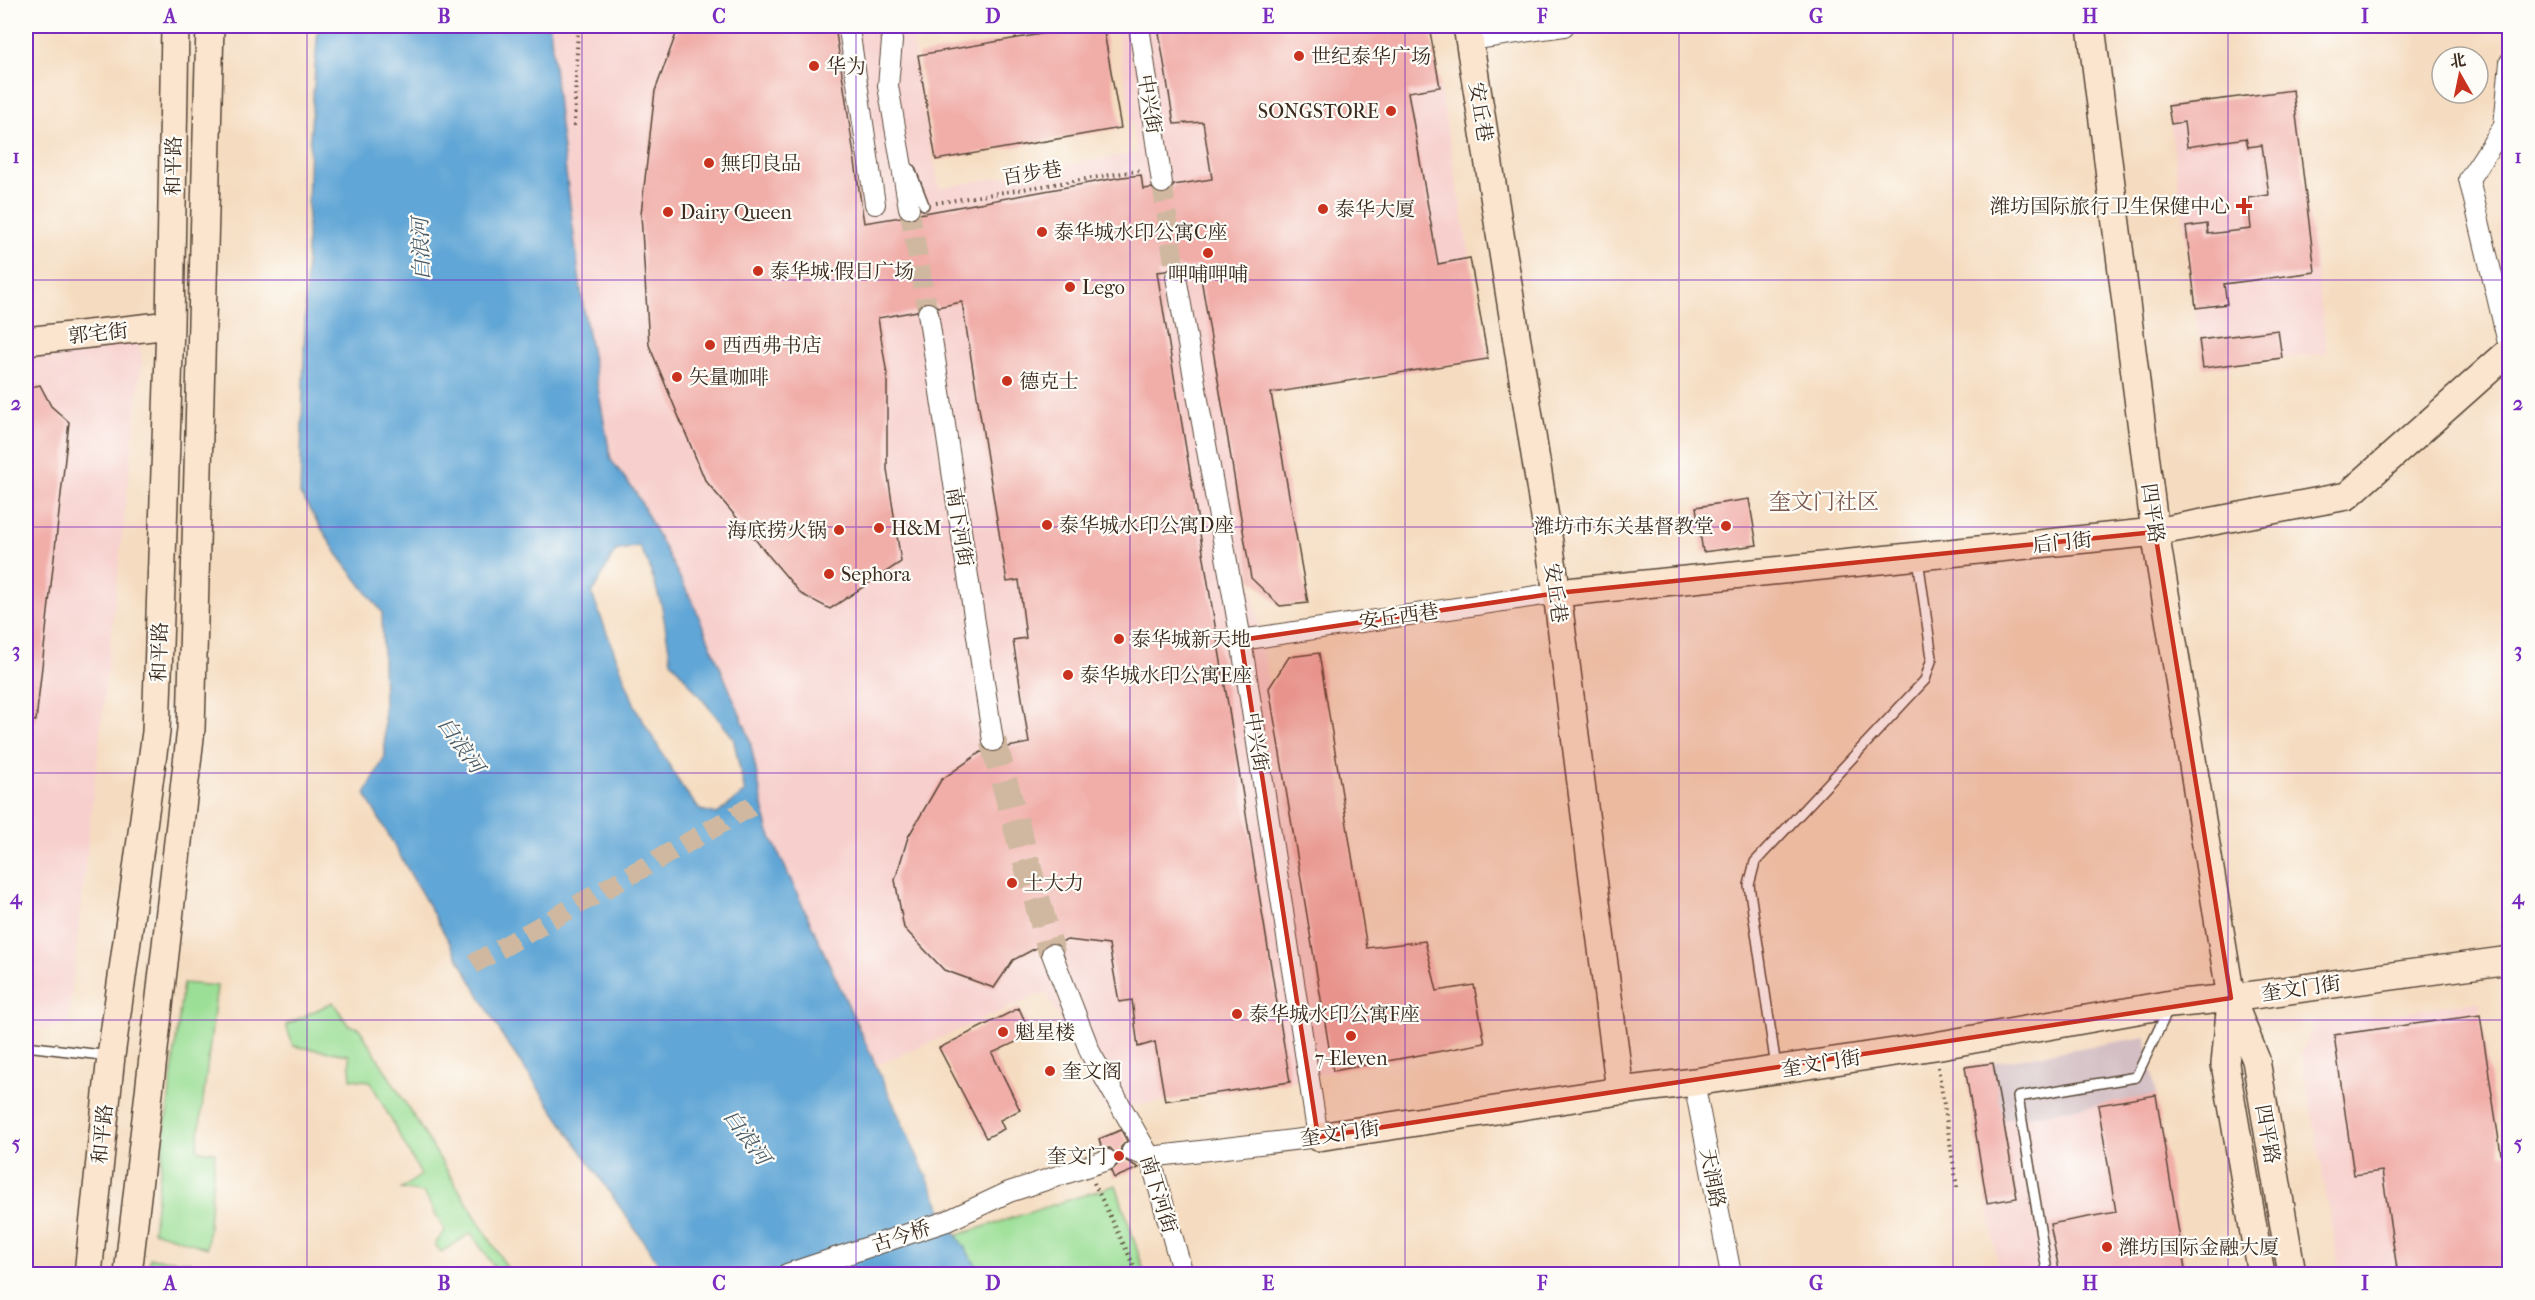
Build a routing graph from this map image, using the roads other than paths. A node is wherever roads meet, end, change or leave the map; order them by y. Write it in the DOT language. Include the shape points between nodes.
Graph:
graph roads {
  1 [pos="176,26"];
  2 [pos="210,26"];
  3 [pos="877,26"];
  4 [pos="890,26"];
  5 [pos="1138,26"];
  6 [pos="1564,26"];
  7 [pos="2091,26"];
  8 [pos="849,29"];
  9 [pos="1468,33"];
  10 [pos="2510,62"];
  11 [pos="888,86"];
  12 [pos="1161,175"];
  13 [pos="876,204"];
  14 [pos="916,206"];
  15 [pos="1176,278"];
  16 [pos="928,313"];
  17 [pos="170,325"];
  18 [pos="26,341"];
  19 [pos="2509,351"];
  20 [pos="2155,532"];
  21 [pos="1918,556"];
  22 [pos="1557,593"];
  23 [pos="1241,640"];
  24 [pos="993,741"];
  25 [pos="1052,954"];
  26 [pos="2510,960"];
  27 [pos="2231,998"];
  28 [pos="2171,1004"];
  29 [pos="26,1046"];
  30 [pos="111,1056"];
  31 [pos="1776,1070"];
  32 [pos="1694,1082"];
  33 [pos="1620,1091"];
  34 [pos="1318,1137"];
  35 [pos="1141,1154"];
  36 [pos="1107,1160"];
  37 [pos="2046,1265"];
  38 [pos="88,1275"];
  39 [pos="128,1275"];
  40 [pos="787,1275"];
  41 [pos="1183,1275"];
  42 [pos="1731,1275"];
  43 [pos="2261,1275"];
  44 [pos="2292,1275"];
  1 -- 17 [label="street, 和平路"];
  2 -- 39 [label="street, 和平路" via="191,729"];
  3 -- 11 [label="street"];
  4 -- 11 [label="street"];
  5 -- 12 [label="street, 中兴街"];
  6 -- 9 [label="street"];
  7 -- 20 [label="street, 四平路"];
  8 -- 13 [label="street"];
  9 -- 22 [label="street, 安丘巷"];
  10 -- 19 [label="street" via="2504,126 2469,179"];
  11 -- 14 [label="street" via="895,130"];
  15 -- 23 [label="street, 中兴街"];
  16 -- 24 [label="street, 南下河街"];
  17 -- 18 [label="street, 郭宅街"];
  17 -- 30 [label="street, 和平路" via="156,732"];
  19 -- 20 [label="street, 后门街" via="2347,496"];
  20 -- 21 [label="street, 后门街"];
  20 -- 27 [label="street, 四平路"];
  21 -- 22 [label="street, 后门街"];
  21 -- 31 [label="lane" via="1932,658 1925,680 1755,862 1749,885"];
  22 -- 23 [label="street, 安丘西巷"];
  22 -- 33 [label="street, 安丘巷"];
  23 -- 34 [label="street, 中兴街"];
  25 -- 35 [label="street, 南下河街" via="1091,1054"];
  26 -- 27 [label="street, 奎文门街"];
  27 -- 28 [label="street, 奎文门街"];
  27 -- 43 [label="street, 四平路" via="2225,1064"];
  27 -- 44 [label="street, 四平路" via="2256,1060"];
  28 -- 31 [label="street, 奎文门街"];
  28 -- 37 [label="lane" via="2136,1077 2018,1097"];
  29 -- 30 [label="lane"];
  30 -- 38 [label="street, 和平路"];
  31 -- 32 [label="street, 奎文门街"];
  32 -- 33 [label="street, 奎文门街"];
  32 -- 42 [label="street, 天润路"];
  33 -- 34 [label="street, 奎文门街"];
  34 -- 35 [label="street, 奎文门街"];
  35 -- 41 [label="street, 南下河街"];
  36 -- 40 [label="street, 古今桥" via="1009,1192 947,1221"];
}
